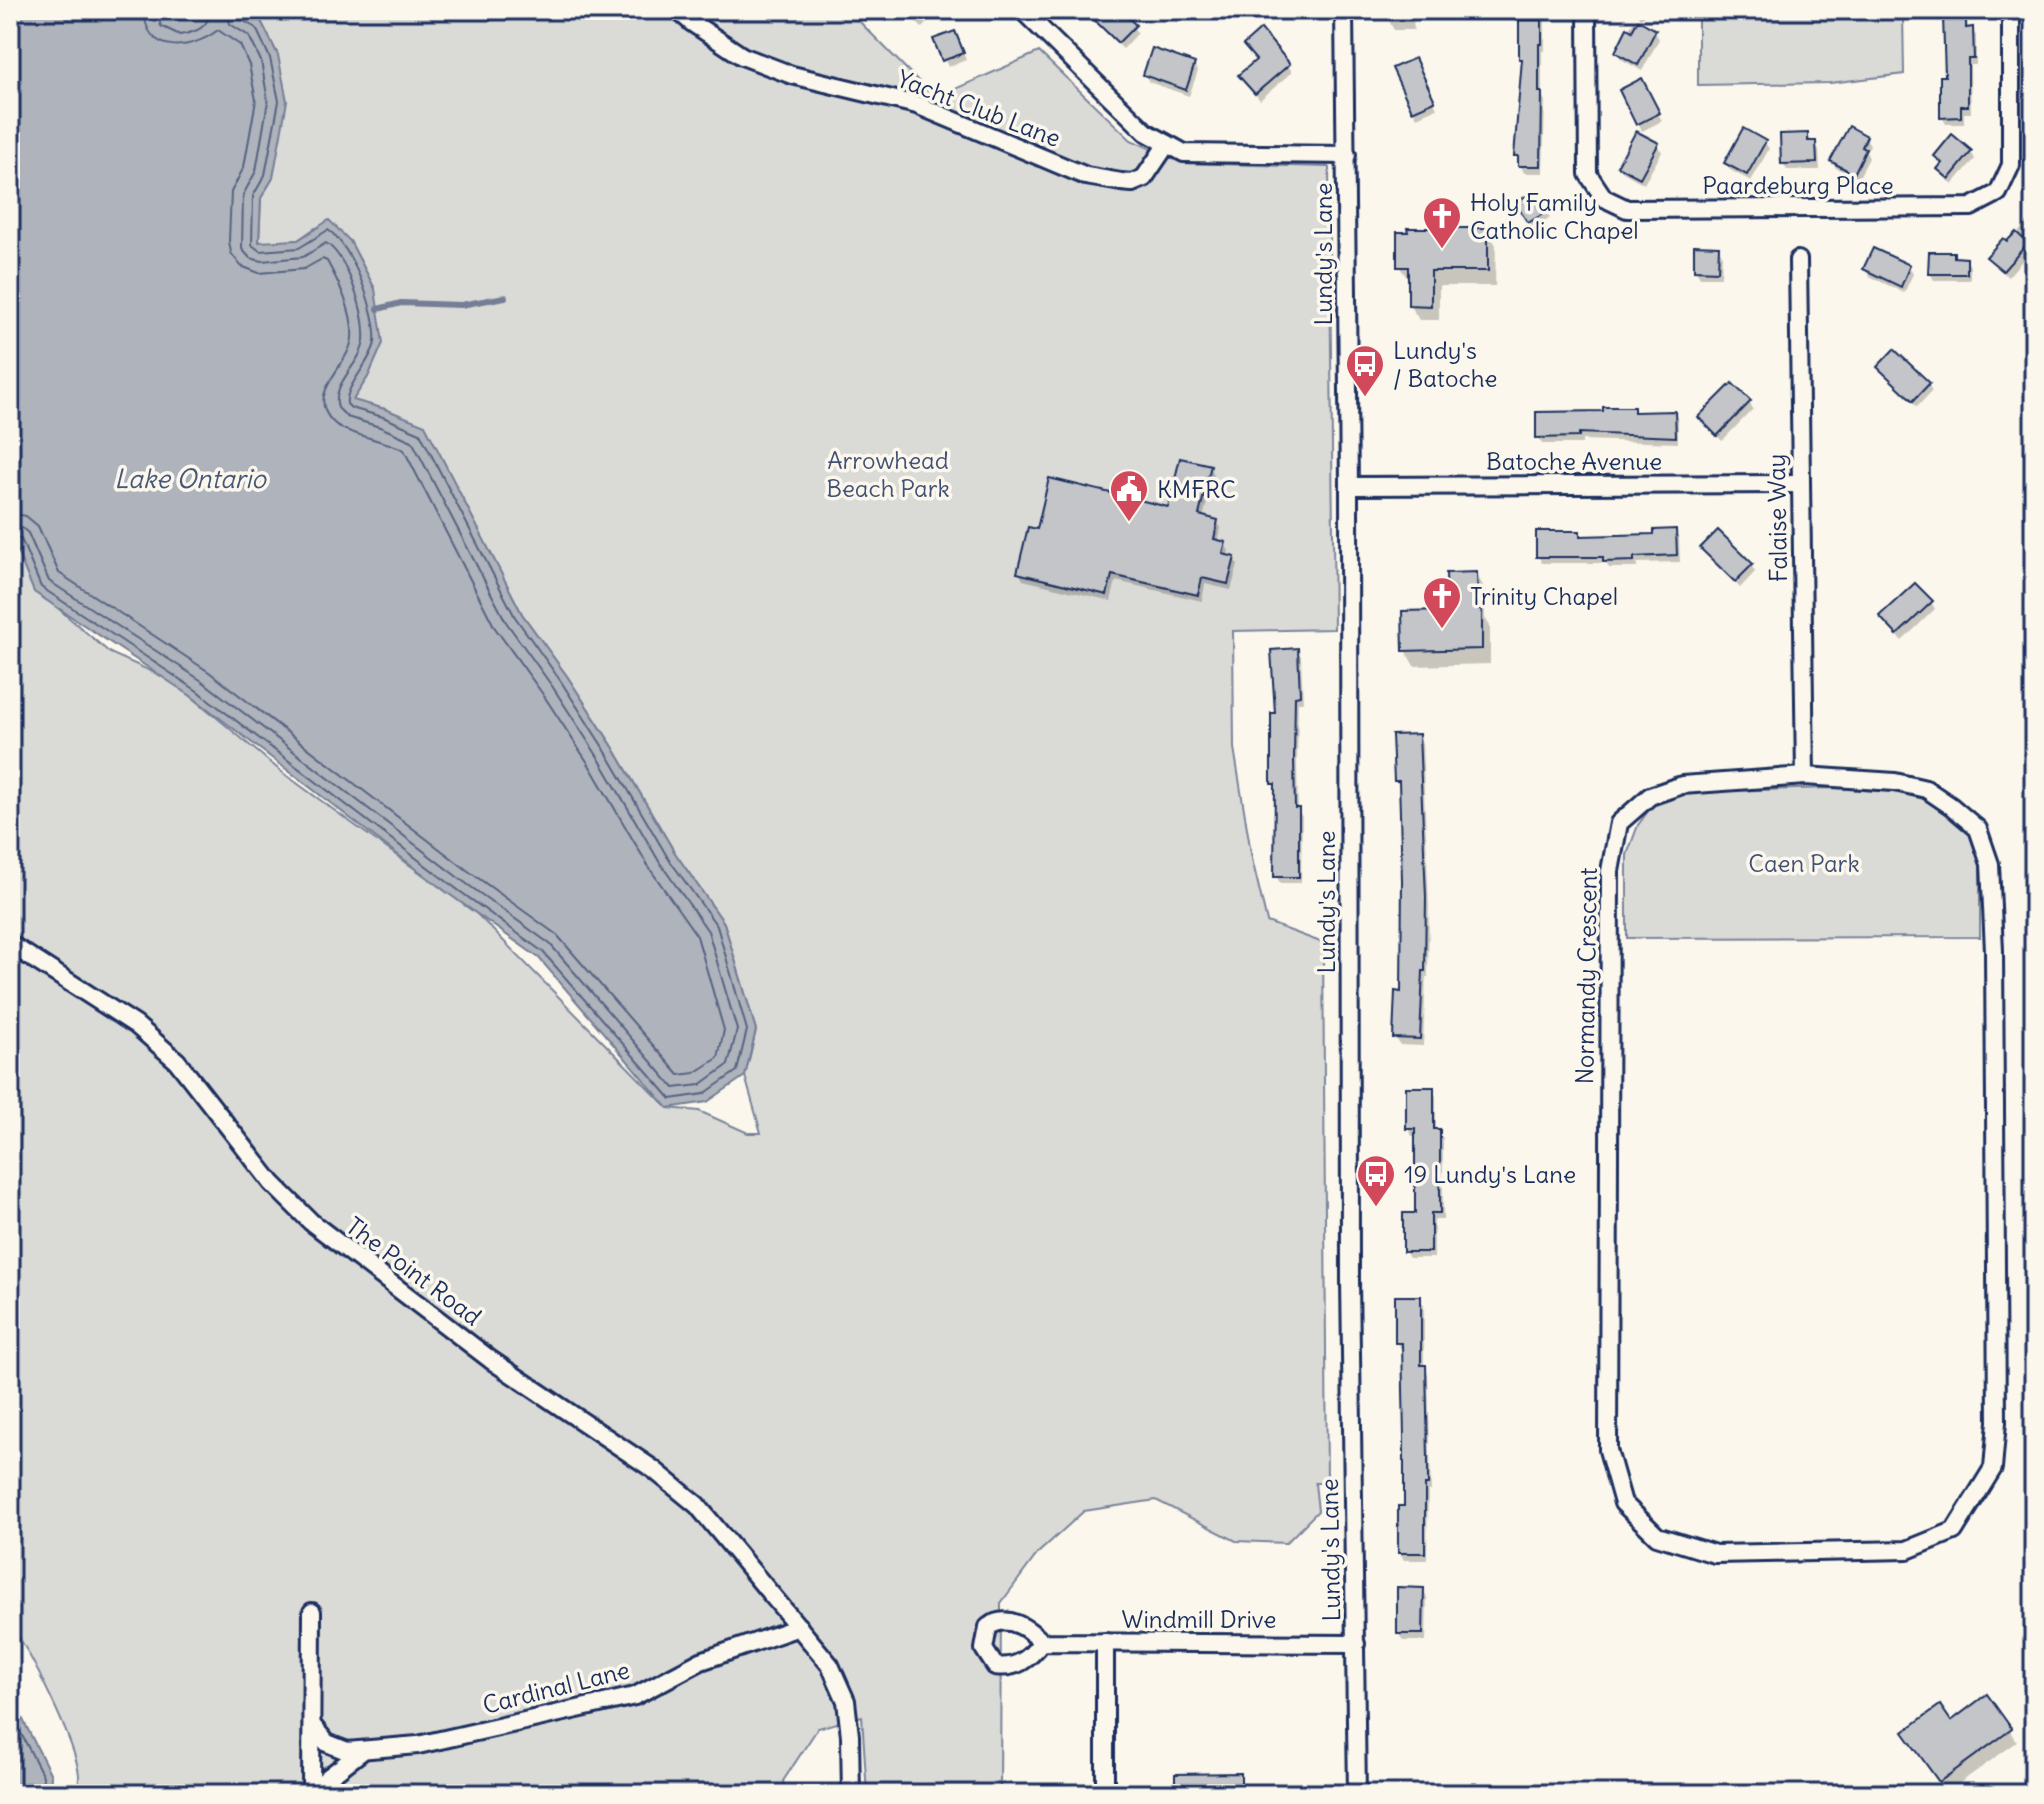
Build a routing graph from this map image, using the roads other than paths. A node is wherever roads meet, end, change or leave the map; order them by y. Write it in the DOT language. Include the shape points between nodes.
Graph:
graph roads {
  1 [pos="677,10"];
  2 [pos="1022,10"];
  3 [pos="1344,10"];
  4 [pos="1587,10"];
  5 [pos="2011,10"];
  6 [pos="1167,144"];
  7 [pos="1347,155"];
  8 [pos="1798,260"];
  9 [pos="1800,484"];
  10 [pos="1349,486"];
  11 [pos="1805,776"];
  12 [pos="10,944"];
  13 [pos="312,1612"];
  14 [pos="799,1627"];
  15 [pos="1042,1642"];
  16 [pos="1105,1642"];
  17 [pos="1356,1644"];
  18 [pos="312,1725"];
  19 [pos="361,1752"];
  20 [pos="312,1794"];
  21 [pos="851,1794"];
  22 [pos="1105,1794"];
  23 [pos="1357,1794"];
  1 -- 6 [label="street, Yacht Club Lane" via="742,56 806,79 917,105 1086,176 1132,183 1144,178"];
  2 -- 6 [label="street" via="1146,132"];
  3 -- 7 [label="street, Lundy's Lane"];
  4 -- 5 [label="street, Paardeburg Place" via="1588,174 1604,198 1627,209 1713,210 1971,207 1998,193 2011,165"];
  6 -- 7 [label="street" via="1184,153"];
  7 -- 10 [label="street, Lundy's Lane"];
  8 -- 9 [label="street, Falaise Way"];
  9 -- 10 [label="street, Batoche Avenue"];
  9 -- 11 [label="street, Falaise Way"];
  10 -- 17 [label="street, Lundy's Lane"];
  11 -- 11 [label="street, Normandy Crescent" via="1682,785 1650,796 1619,823 1610,871 1608,1450 1623,1503 1657,1536 1715,1554 1907,1550 1954,1531 1993,1468 1997,1407 1990,864 1978,829 1926,789"];
  12 -- 14 [label="street, The Point Road" via="136,1025 177,1061 272,1183 311,1222 491,1360 653,1469 697,1505"];
  13 -- 18 [label="street"];
  14 -- 19 [label="street, Cardinal Lane" via="701,1661 635,1696 418,1745"];
  14 -- 21 [label="street, The Point Road" via="830,1665 846,1701"];
  15 -- 16 [label="street, Windmill Drive"];
  16 -- 17 [label="street, Windmill Drive"];
  16 -- 22 [label="street"];
  17 -- 23 [label="street, Lundy's Lane"];
  18 -- 19 [label="street, Cardinal Lane" via="331,1746"];
  18 -- 20 [label="street"];
  19 -- 20 [label="street"];
}
